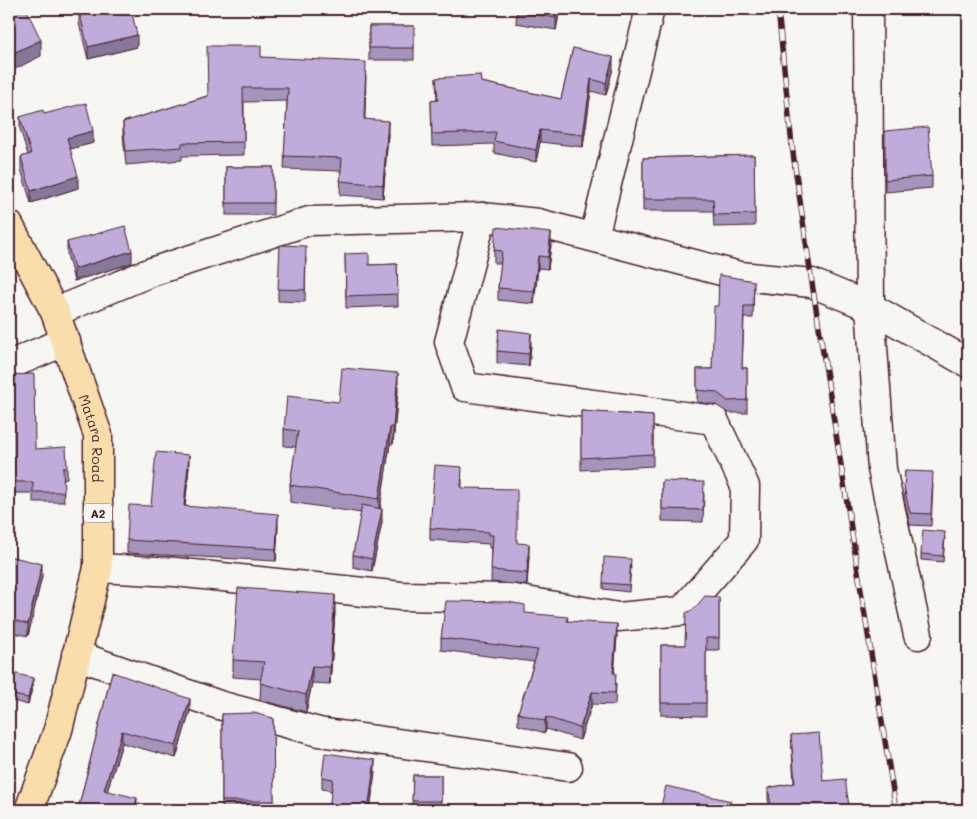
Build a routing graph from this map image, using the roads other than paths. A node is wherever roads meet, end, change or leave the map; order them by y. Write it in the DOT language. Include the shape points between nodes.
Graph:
graph roads {
  1 [pos="650,9"];
  2 [pos="868,9"];
  3 [pos="482,216"];
  4 [pos="9,225"];
  5 [pos="594,237"];
  6 [pos="870,307"];
  7 [pos="56,312"];
  8 [pos="66,341"];
  9 [pos="968,363"];
  10 [pos="9,365"];
  11 [pos="98,568"];
  12 [pos="918,635"];
  13 [pos="76,655"];
  14 [pos="568,767"];
  15 [pos="28,810"];
  1 -- 5 [label="street"];
  2 -- 6 [label="street"];
  3 -- 5 [label="street" via="538,223"];
  3 -- 7 [label="street" via="309,221 151,272"];
  3 -- 11 [label="street" via="449,342 465,387 714,420 745,486 744,540 682,611 618,617 509,598 401,596 175,572"];
  4 -- 7 [label="highway, Matara Road / A2"];
  5 -- 6 [label="street" via="740,276 812,283"];
  6 -- 9 [label="street"];
  6 -- 12 [label="street" via="882,469"];
  7 -- 8 [label="highway, Matara Road / A2"];
  8 -- 10 [label="street"];
  8 -- 11 [label="highway, Matara Road / A2" via="98,435"];
  11 -- 13 [label="highway, Matara Road / A2"];
  13 -- 14 [label="street" via="219,705 319,732"];
  13 -- 15 [label="highway, Matara Road / A2" via="58,730"];
}
